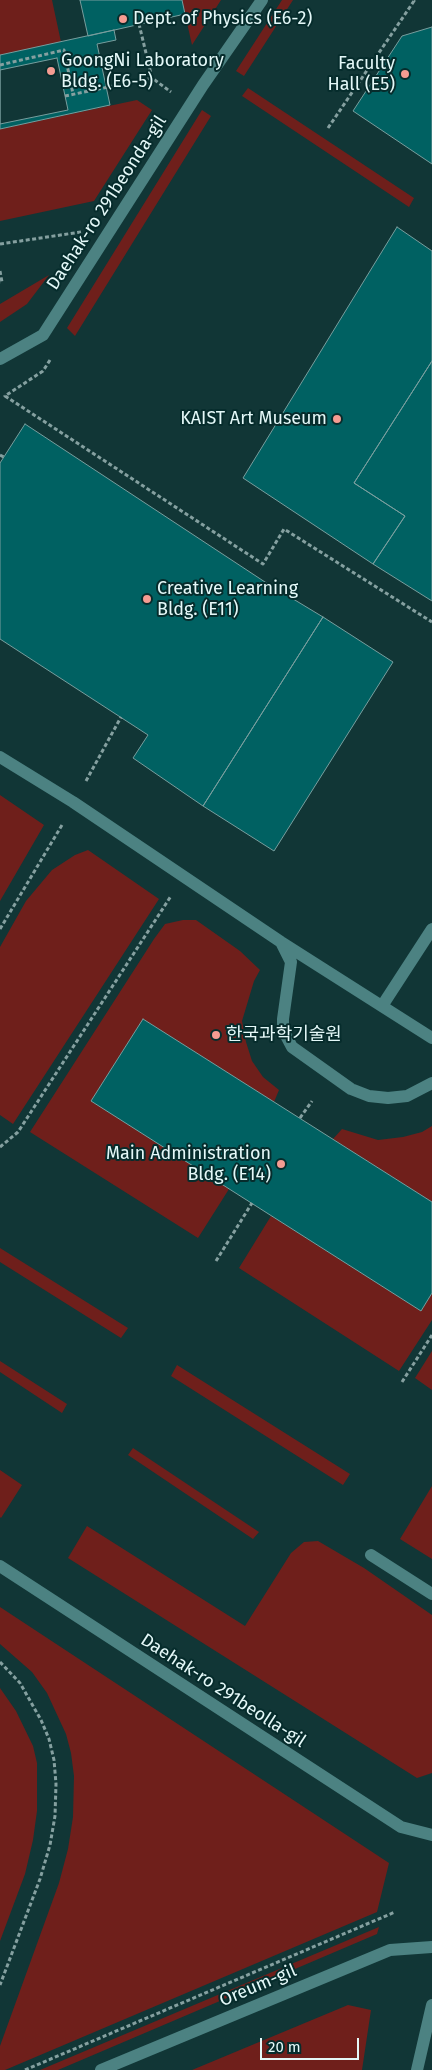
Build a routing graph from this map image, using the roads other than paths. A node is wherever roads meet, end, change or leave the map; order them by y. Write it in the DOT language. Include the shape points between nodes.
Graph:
graph roads {
  1 [pos="262,0"];
  2 [pos="0,358"];
  3 [pos="0,757"];
  4 [pos="432,928"];
  5 [pos="281,942"];
  6 [pos="382,1006"];
  7 [pos="432,1038"];
  8 [pos="432,1083"];
  9 [pos="371,1555"];
  10 [pos="0,1566"];
  11 [pos="432,1594"];
  12 [pos="432,1835"];
  13 [pos="432,1947"];
  14 [pos="432,2005"];
  15 [pos="101,2070"];
  16 [pos="416,2070"];
  1 -- 2 [label="street, Daehak-ro 291beonda-gil" via="203,85 43,335"];
  3 -- 5 [label="street" via="73,802"];
  4 -- 6 [label="street"];
  5 -- 6 [label="street"];
  5 -- 8 [label="street" via="291,962 283,1030 292,1047 351,1089 368,1096 407,1096"];
  6 -- 7 [label="street"];
  9 -- 11 [label="street"];
  10 -- 12 [label="street, Daehak-ro 291beolla-gil" via="401,1827"];
  13 -- 15 [label="street, Oreum-gil" via="390,1950"];
  14 -- 16 [label="street"];
}
